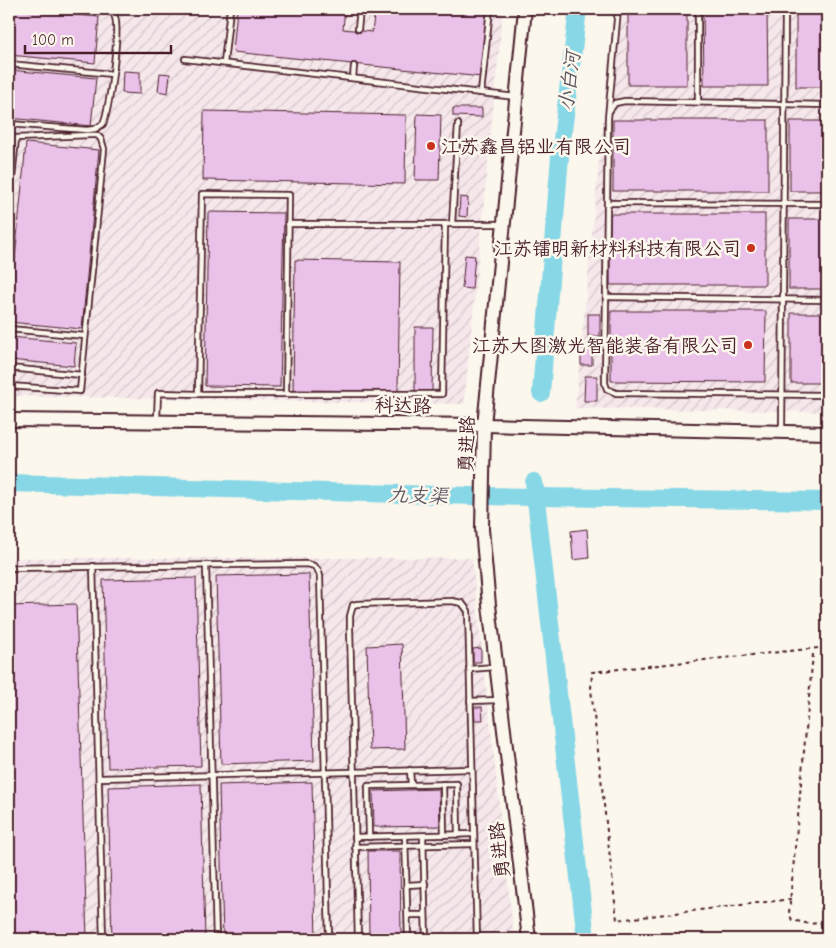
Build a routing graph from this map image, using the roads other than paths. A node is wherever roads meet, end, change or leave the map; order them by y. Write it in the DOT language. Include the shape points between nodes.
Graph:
graph roads {
  1 [pos="110,9"];
  2 [pos="230,9"];
  3 [pos="360,9"];
  4 [pos="490,9"];
  5 [pos="525,9"];
  6 [pos="618,9"];
  7 [pos="698,9"];
  8 [pos="785,9"];
  9 [pos="358,29"];
  10 [pos="185,59"];
  11 [pos="224,63"];
  12 [pos="9,64"];
  13 [pos="354,66"];
  14 [pos="112,74"];
  15 [pos="353,78"];
  16 [pos="481,93"];
  17 [pos="516,97"];
  18 [pos="698,102"];
  19 [pos="784,104"];
  20 [pos="827,105"];
  21 [pos="609,111"];
  22 [pos="9,124"];
  23 [pos="458,124"];
  24 [pos="607,203"];
  25 [pos="784,204"];
  26 [pos="827,204"];
  27 [pos="9,208"];
  28 [pos="288,224"];
  29 [pos="445,224"];
  30 [pos="452,224"];
  31 [pos="504,224"];
  32 [pos="606,297"];
  33 [pos="783,299"];
  34 [pos="827,300"];
  35 [pos="9,329"];
  36 [pos="85,336"];
  37 [pos="9,368"];
  38 [pos="82,375"];
  39 [pos="9,386"];
  40 [pos="198,394"];
  41 [pos="286,394"];
  42 [pos="782,395"];
  43 [pos="827,396"];
  44 [pos="9,420"];
  45 [pos="158,422"];
  46 [pos="484,425"];
  47 [pos="782,432"];
  48 [pos="827,433"];
  49 [pos="93,566"];
  50 [pos="206,566"];
  51 [pos="9,568"];
  52 [pos="497,666"];
  53 [pos="469,669"];
  54 [pos="501,700"];
  55 [pos="470,701"];
  56 [pos="472,769"];
  57 [pos="410,770"];
  58 [pos="353,772"];
  59 [pos="325,773"];
  60 [pos="212,775"];
  61 [pos="99,778"];
  62 [pos="443,784"];
  63 [pos="411,785"];
  64 [pos="474,834"];
  65 [pos="444,835"];
  66 [pos="458,835"];
  67 [pos="405,836"];
  68 [pos="423,836"];
  69 [pos="355,837"];
  70 [pos="369,837"];
  71 [pos="474,844"];
  72 [pos="406,845"];
  73 [pos="423,845"];
  74 [pos="355,847"];
  75 [pos="425,884"];
  76 [pos="407,885"];
  77 [pos="426,915"];
  78 [pos="408,916"];
  79 [pos="103,939"];
  80 [pos="216,939"];
  81 [pos="330,939"];
  82 [pos="358,939"];
  83 [pos="408,939"];
  84 [pos="426,939"];
  85 [pos="477,939"];
  86 [pos="529,939"];
  1 -- 14 [label="lane" via="116,24"];
  2 -- 11 [label="lane"];
  3 -- 9 [label="lane"];
  4 -- 16 [label="lane"];
  5 -- 17 [label="street, 勇进路"];
  6 -- 21 [label="lane"];
  7 -- 18 [label="lane"];
  8 -- 19 [label="lane"];
  10 -- 11 [label="lane"];
  11 -- 15 [label="lane"];
  12 -- 14 [label="lane"];
  13 -- 15 [label="lane"];
  14 -- 22 [label="lane" via="105,118 95,130"];
  15 -- 16 [label="lane"];
  16 -- 17 [label="lane"];
  17 -- 31 [label="street, 勇进路"];
  18 -- 19 [label="lane"];
  18 -- 21 [label="lane" via="625,101 615,103"];
  19 -- 20 [label="lane"];
  19 -- 25 [label="lane"];
  21 -- 24 [label="lane"];
  23 -- 30 [label="lane"];
  24 -- 25 [label="lane"];
  24 -- 32 [label="lane"];
  25 -- 26 [label="lane"];
  25 -- 33 [label="lane"];
  27 -- 36 [label="lane" via="16,138 97,135 101,139 104,149"];
  28 -- 29 [label="lane"];
  28 -- 40 [label="lane" via="289,195 202,194"];
  28 -- 41 [label="lane"];
  29 -- 30 [label="lane"];
  29 -- 41 [label="lane" via="442,394"];
  30 -- 31 [label="lane"];
  31 -- 46 [label="street, 勇进路"];
  32 -- 33 [label="lane"];
  32 -- 42 [label="lane" via="605,383 610,392"];
  33 -- 34 [label="lane"];
  33 -- 42 [label="lane"];
  35 -- 36 [label="lane"];
  36 -- 38 [label="lane"];
  37 -- 38 [label="lane"];
  38 -- 39 [label="lane" via="80,391"];
  40 -- 41 [label="lane"];
  40 -- 45 [label="lane" via="158,393"];
  42 -- 43 [label="lane"];
  42 -- 47 [label="lane"];
  44 -- 45 [label="street, 科达路"];
  45 -- 46 [label="street, 科达路"];
  46 -- 47 [label="street, 科达路"];
  46 -- 52 [label="street, 勇进路" via="482,529"];
  47 -- 48 [label="street, 科达路"];
  49 -- 50 [label="lane"];
  49 -- 51 [label="lane"];
  49 -- 61 [label="lane"];
  50 -- 59 [label="lane" via="306,564 318,570"];
  50 -- 60 [label="lane"];
  52 -- 53 [label="lane"];
  52 -- 54 [label="street, 勇进路"];
  53 -- 55 [label="lane"];
  53 -- 58 [label="lane" via="468,612 462,604 452,601 353,605 350,616"];
  54 -- 55 [label="lane"];
  54 -- 86 [label="street, 勇进路"];
  55 -- 56 [label="lane"];
  56 -- 57 [label="lane"];
  56 -- 64 [label="lane"];
  57 -- 58 [label="lane"];
  57 -- 63 [label="lane"];
  58 -- 59 [label="lane"];
  58 -- 69 [label="lane"];
  59 -- 60 [label="lane"];
  59 -- 81 [label="lane"];
  60 -- 61 [label="lane"];
  60 -- 80 [label="lane"];
  61 -- 79 [label="lane"];
  62 -- 63 [label="lane"];
  62 -- 65 [label="lane"];
  62 -- 66 [label="lane" via="457,784"];
  63 -- 70 [label="lane" via="368,786"];
  64 -- 66 [label="lane"];
  64 -- 71 [label="lane"];
  65 -- 66 [label="lane"];
  65 -- 68 [label="lane"];
  67 -- 68 [label="lane"];
  67 -- 70 [label="lane"];
  67 -- 72 [label="lane"];
  68 -- 73 [label="lane"];
  69 -- 70 [label="lane"];
  69 -- 74 [label="lane"];
  71 -- 73 [label="lane"];
  71 -- 85 [label="lane"];
  72 -- 73 [label="lane"];
  72 -- 74 [label="lane"];
  72 -- 76 [label="lane"];
  73 -- 75 [label="lane"];
  74 -- 82 [label="lane"];
  75 -- 76 [label="lane"];
  75 -- 77 [label="lane"];
  76 -- 78 [label="lane"];
  77 -- 78 [label="lane"];
  77 -- 84 [label="lane"];
  78 -- 83 [label="lane"];
}
